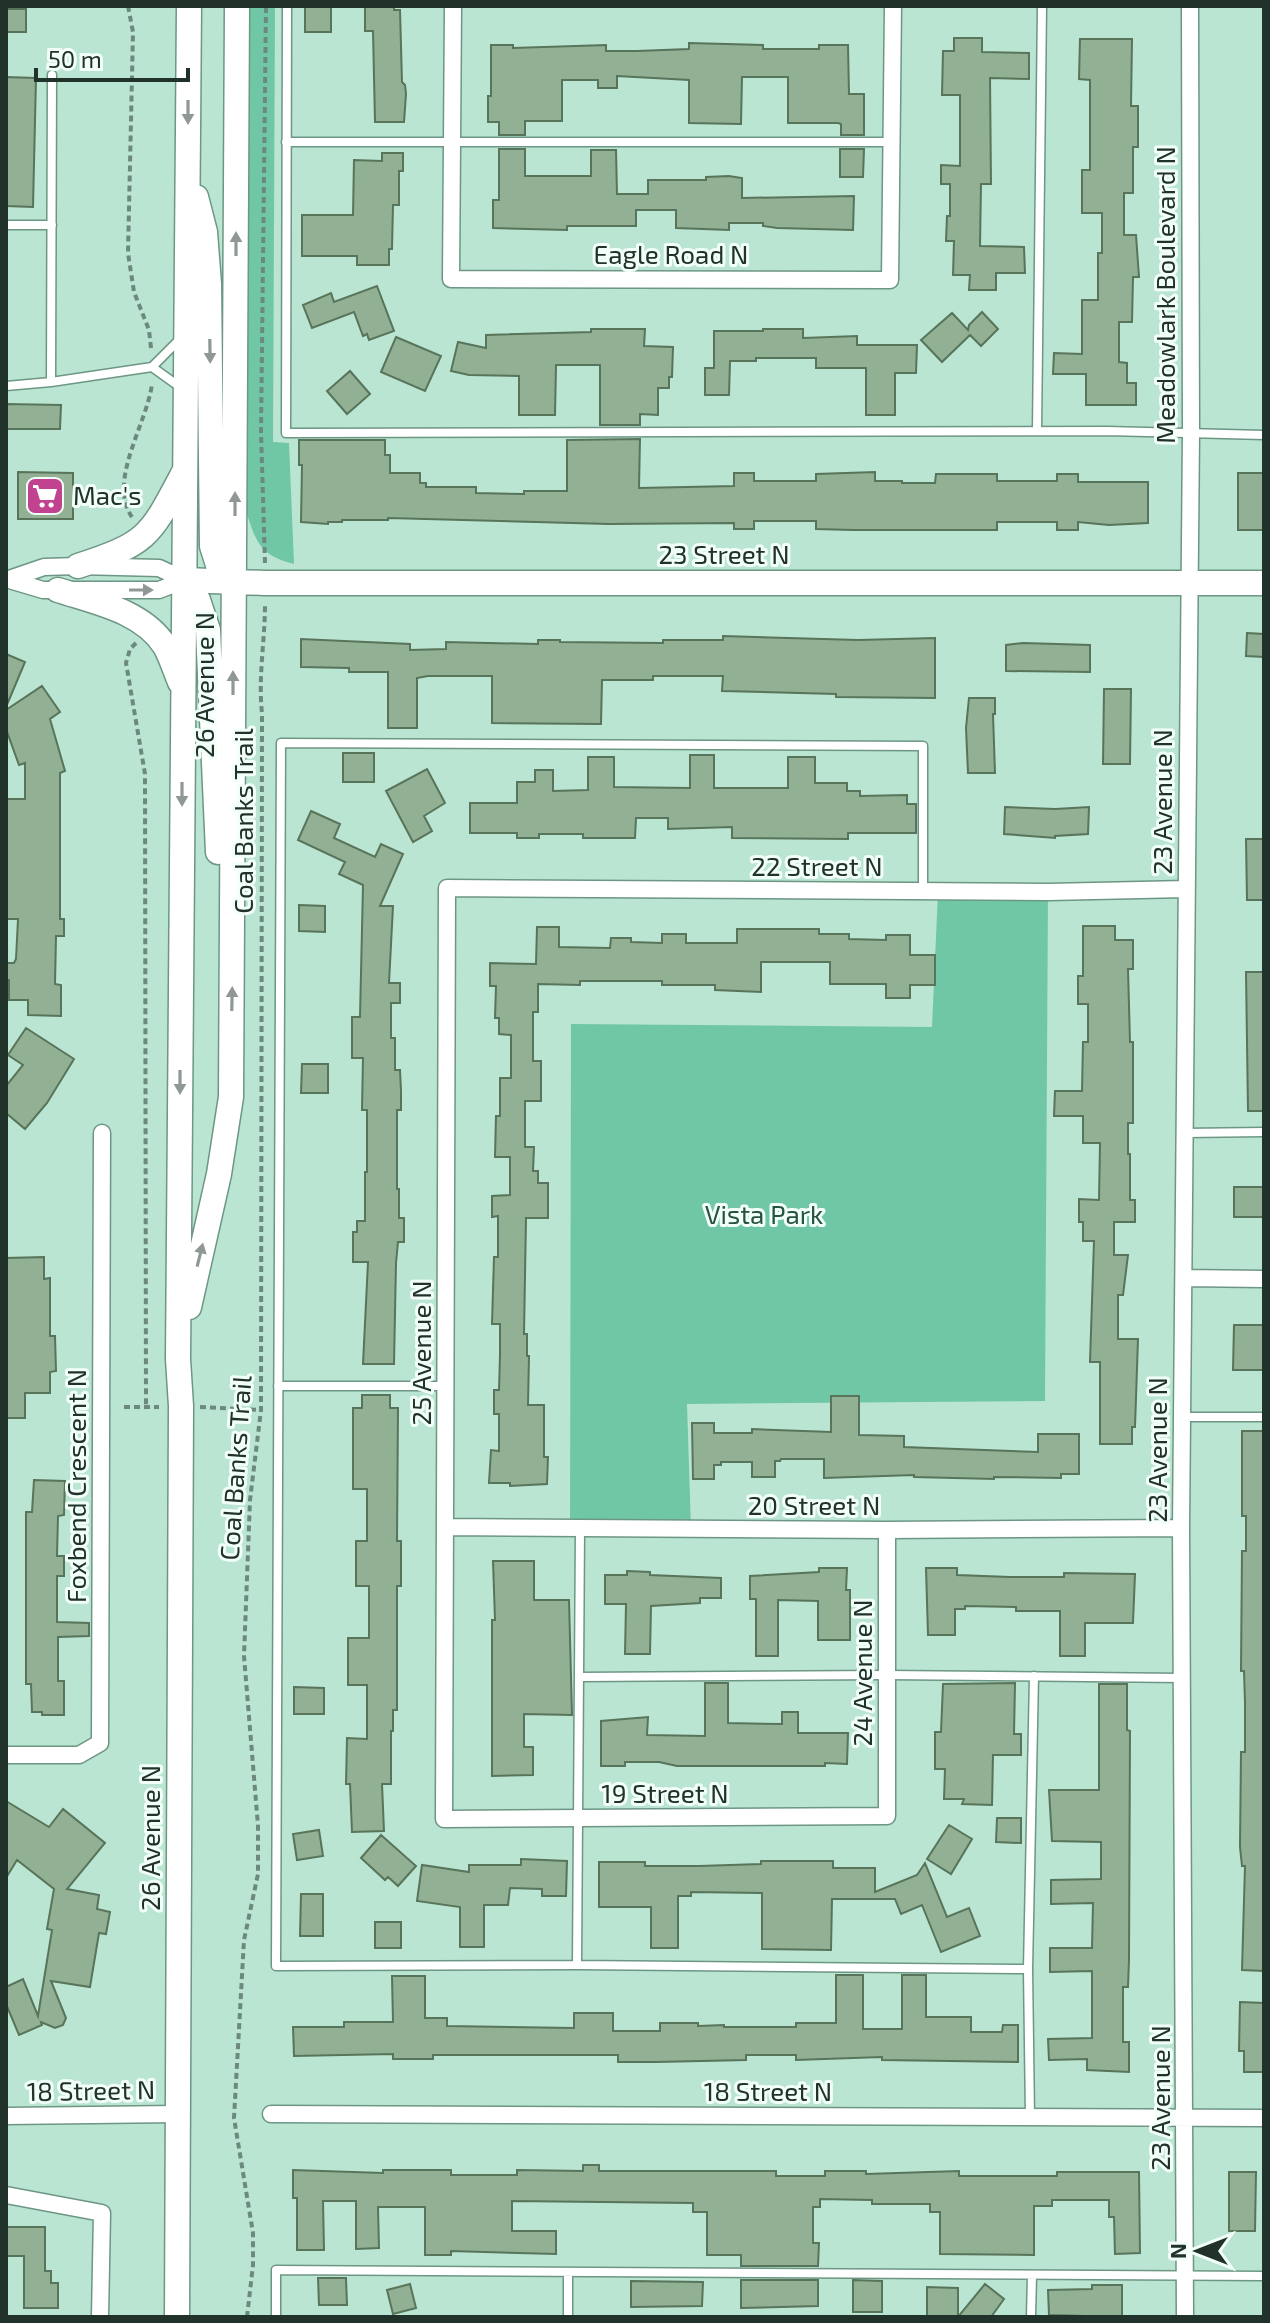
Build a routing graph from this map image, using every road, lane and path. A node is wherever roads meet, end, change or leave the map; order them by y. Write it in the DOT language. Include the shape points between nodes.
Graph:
graph roads {
  1 [pos="128,6"];
  2 [pos="189,6"];
  3 [pos="237,6"];
  4 [pos="266,6"];
  5 [pos="287,6"];
  6 [pos="453,6"];
  7 [pos="893,6"];
  8 [pos="1042,6"];
  9 [pos="1190,6"];
  10 [pos="52,75"];
  11 [pos="452,141"];
  12 [pos="286,142"];
  13 [pos="891,142"];
  14 [pos="188,163"];
  15 [pos="6,225"];
  16 [pos="52,225"];
  17 [pos="185,334"];
  18 [pos="151,351"];
  19 [pos="152,367"];
  20 [pos="153,381"];
  21 [pos="51,382"];
  22 [pos="6,386"];
  23 [pos="185,391"];
  24 [pos="1037,431"];
  25 [pos="1191,434"];
  26 [pos="1264,435"];
  27 [pos="185,470"];
  28 [pos="134,520"];
  29 [pos="265,547"];
  30 [pos="78,566"];
  31 [pos="7,579"];
  32 [pos="185,580"];
  33 [pos="233,582"];
  34 [pos="1189,583"];
  35 [pos="1264,583"];
  36 [pos="58,590"];
  37 [pos="265,617"];
  38 [pos="141,638"];
  39 [pos="183,688"];
  40 [pos="447,888"];
  41 [pos="1186,889"];
  42 [pos="923,891"];
  43 [pos="233,928"];
  44 [pos="1264,1132"];
  45 [pos="102,1133"];
  46 [pos="1185,1133"];
  47 [pos="1184,1278"];
  48 [pos="1264,1279"];
  49 [pos="178,1359"];
  50 [pos="278,1386"];
  51 [pos="446,1386"];
  52 [pos="194,1406"];
  53 [pos="124,1407"];
  54 [pos="146,1407"];
  55 [pos="164,1407"];
  56 [pos="261,1410"];
  57 [pos="1183,1417"];
  58 [pos="1264,1417"];
  59 [pos="445,1527"];
  60 [pos="579,1527"];
  61 [pos="1181,1528"];
  62 [pos="887,1530"];
  63 [pos="887,1675"];
  64 [pos="1034,1676"];
  65 [pos="580,1677"];
  66 [pos="1183,1678"];
  67 [pos="6,1755"];
  68 [pos="887,1816"];
  69 [pos="577,1818"];
  70 [pos="444,1819"];
  71 [pos="577,1965"];
  72 [pos="1028,1969"];
  73 [pos="177,2114"];
  74 [pos="271,2114"];
  75 [pos="6,2116"];
  76 [pos="1030,2117"];
  77 [pos="1185,2118"];
  78 [pos="1264,2118"];
  79 [pos="6,2195"];
  80 [pos="568,2272"];
  81 [pos="1032,2275"];
  82 [pos="1185,2276"];
  83 [pos="1264,2276"];
  84 [pos="100,2317"];
  85 [pos="177,2317"];
  86 [pos="247,2317"];
  87 [pos="276,2317"];
  88 [pos="568,2317"];
  89 [pos="1031,2317"];
  90 [pos="1185,2317"];
  1 -- 18 [label="path" via="133,32 128,253"];
  2 -- 14 [label="main road, 26 Avenue N, one-way"];
  33 -- 3 [label="main road, 26 Avenue N, one-way"];
  4 -- 29 [label="path" via="261,432"];
  5 -- 12 [label="lane"];
  6 -- 11 [label="street, Eagle Road N"];
  7 -- 13 [label="street, Eagle Road N"];
  8 -- 24 [label="lane"];
  9 -- 25 [label="street, Meadowlark Boulevard N"];
  10 -- 16 [label="lane"];
  11 -- 12 [label="lane"];
  11 -- 13 [label="lane"];
  11 -- 13 [label="street, Eagle Road N" via="451,279 780,280 890,280"];
  12 -- 24 [label="lane" via="286,433"];
  14 -- 17 [label="main road, 26 Avenue N"];
  14 -- 33 [label="main road, one-way" via="205,232 209,284 212,546 219,568"];
  15 -- 16 [label="lane"];
  16 -- 21 [label="lane"];
  17 -- 19 [label="lane"];
  17 -- 23 [label="main road, 26 Avenue N"];
  19 -- 21 [label="lane"];
  19 -- 23 [label="lane"];
  20 -- 28 [label="path" via="125,474 124,503"];
  21 -- 22 [label="lane"];
  23 -- 27 [label="main road, 26 Avenue N"];
  24 -- 25 [label="lane"];
  25 -- 26 [label="lane"];
  25 -- 34 [label="street, Meadowlark Boulevard N"];
  27 -- 30 [label="main road" via="147,535 117,553"];
  27 -- 32 [label="main road, 26 Avenue N"];
  30 -- 31 [label="street, 23 Street N" via="44,567"];
  30 -- 32 [label="street, 23 Street N" via="159,568"];
  31 -- 36 [label="street, 23 Street N"];
  32 -- 33 [label="main road, 23 Street N"];
  36 -- 32 [label="street, 23 Street N, one-way" via="159,590"];
  32 -- 39 [label="main road, 26 Avenue N"];
  32 -- 43 [label="main road" via="208,630 219,862"];
  33 -- 34 [label="main road, 23 Street N"];
  43 -- 33 [label="main road, 26 Avenue N, one-way"];
  34 -- 35 [label="main road, 23 Street N"];
  34 -- 41 [label="street, 23 Avenue N"];
  36 -- 39 [label="main road" via="114,609 149,629 164,646"];
  37 -- 56 [label="path, Coal Banks Trail" via="259,683"];
  38 -- 54 [label="path" via="126,663 145,774"];
  39 -- 49 [label="main road, 26 Avenue N, one-way"];
  40 -- 42 [label="street, 22 Street N"];
  40 -- 51 [label="street, 25 Avenue N"];
  41 -- 42 [label="street, 22 Street N"];
  41 -- 46 [label="street, 23 Avenue N"];
  42 -- 50 [label="lane" via="923,746 281,743"];
  49 -- 43 [label="main road, 26 Avenue N, one-way" via="231,1097"];
  44 -- 46 [label="lane"];
  45 -- 67 [label="street, Foxbend Crescent N" via="100,1743 79,1755"];
  46 -- 47 [label="street, 23 Avenue N"];
  47 -- 48 [label="street"];
  47 -- 57 [label="street, 23 Avenue N"];
  49 -- 73 [label="main road, 26 Avenue N"];
  50 -- 51 [label="lane"];
  50 -- 71 [label="lane" via="276,1966"];
  51 -- 59 [label="street, 25 Avenue N"];
  52 -- 56 [label="path"];
  53 -- 54 [label="path"];
  54 -- 55 [label="path"];
  56 -- 86 [label="path, Coal Banks Trail" via="250,1500 244,1656 258,1874 244,1940 234,2118 253,2233"];
  57 -- 58 [label="lane"];
  57 -- 61 [label="street, 23 Avenue N"];
  59 -- 60 [label="street, 20 Street N"];
  59 -- 70 [label="street, 25 Avenue N"];
  60 -- 62 [label="street, 20 Street N"];
  60 -- 65 [label="lane"];
  61 -- 62 [label="street, 20 Street N"];
  61 -- 66 [label="street, 23 Avenue N"];
  62 -- 63 [label="street, 24 Avenue N"];
  63 -- 64 [label="lane"];
  63 -- 65 [label="lane"];
  63 -- 68 [label="street, 24 Avenue N"];
  64 -- 66 [label="lane"];
  64 -- 72 [label="lane"];
  65 -- 69 [label="lane"];
  66 -- 77 [label="street, 23 Avenue N"];
  68 -- 69 [label="street, 19 Street N"];
  69 -- 70 [label="street, 19 Street N"];
  69 -- 71 [label="lane"];
  71 -- 72 [label="lane"];
  72 -- 76 [label="lane"];
  73 -- 75 [label="street, 18 Street N"];
  73 -- 85 [label="main road, 26 Avenue N"];
  74 -- 76 [label="street, 18 Street N"];
  76 -- 77 [label="street, 18 Street N"];
  77 -- 78 [label="street, 18 Street N"];
  77 -- 82 [label="street, 23 Avenue N"];
  79 -- 84 [label="street" via="102,2213"];
  80 -- 81 [label="lane"];
  80 -- 87 [label="lane" via="276,2270"];
  80 -- 88 [label="lane"];
  81 -- 82 [label="lane"];
  81 -- 89 [label="lane"];
  82 -- 83 [label="lane"];
  82 -- 90 [label="street, 23 Avenue N"];
}
